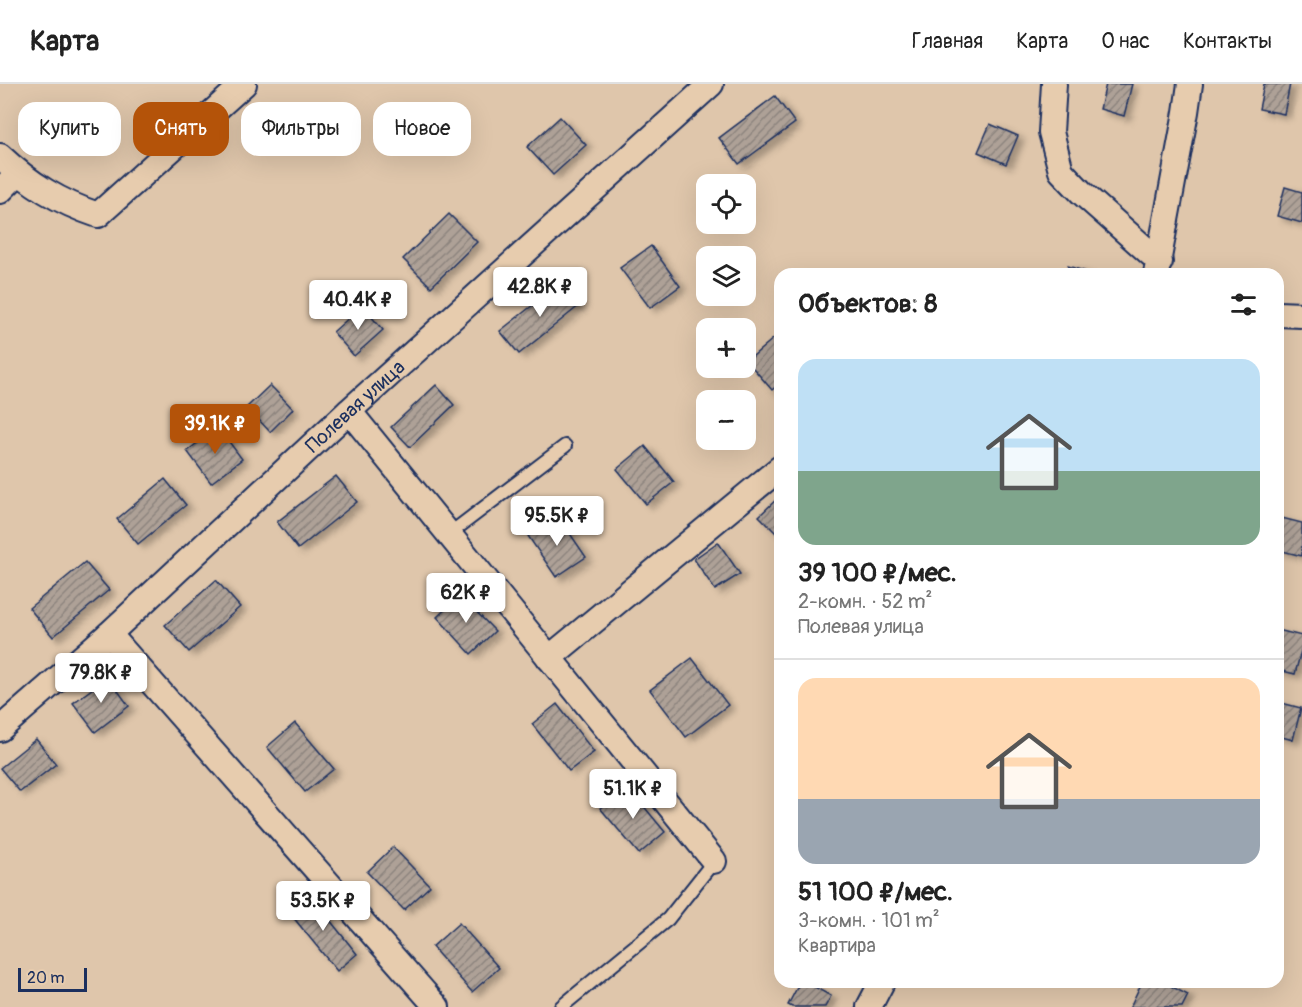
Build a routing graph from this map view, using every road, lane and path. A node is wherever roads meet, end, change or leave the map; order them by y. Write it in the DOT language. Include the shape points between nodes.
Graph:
graph roads {
  1 [pos="244,84"];
  2 [pos="711,84"];
  3 [pos="1054,84"];
  4 [pos="1190,84"];
  5 [pos="0,156"];
  6 [pos="18,173"];
  7 [pos="0,191"];
  8 [pos="1158,268"];
  9 [pos="1284,314"];
  10 [pos="1302,315"];
  11 [pos="349,411"];
  12 [pos="565,446"];
  13 [pos="774,473"];
  14 [pos="448,535"];
  15 [pos="109,634"];
  16 [pos="549,658"];
  17 [pos="0,729"];
  18 [pos="714,861"];
  19 [pos="879,988"];
  20 [pos="437,1007"];
  21 [pos="561,1007"];
  22 [pos="869,1007"];
  1 -- 6 [label="street" via="98,215 70,206"];
  2 -- 11 [label="street, Полевая улица"];
  3 -- 8 [label="street" via="1051,132 1061,171"];
  4 -- 8 [label="street"];
  5 -- 6 [label="street"];
  6 -- 7 [label="street"];
  9 -- 10 [label="street"];
  11 -- 14 [label="street"];
  11 -- 15 [label="street, Полевая улица"];
  12 -- 14 [label="lane"];
  13 -- 16 [label="street"];
  14 -- 16 [label="street"];
  15 -- 17 [label="street, Полевая улица"];
  15 -- 20 [label="street"];
  16 -- 18 [label="street"];
  18 -- 21 [label="lane" via="668,919"];
  19 -- 22 [label="street"];
}
